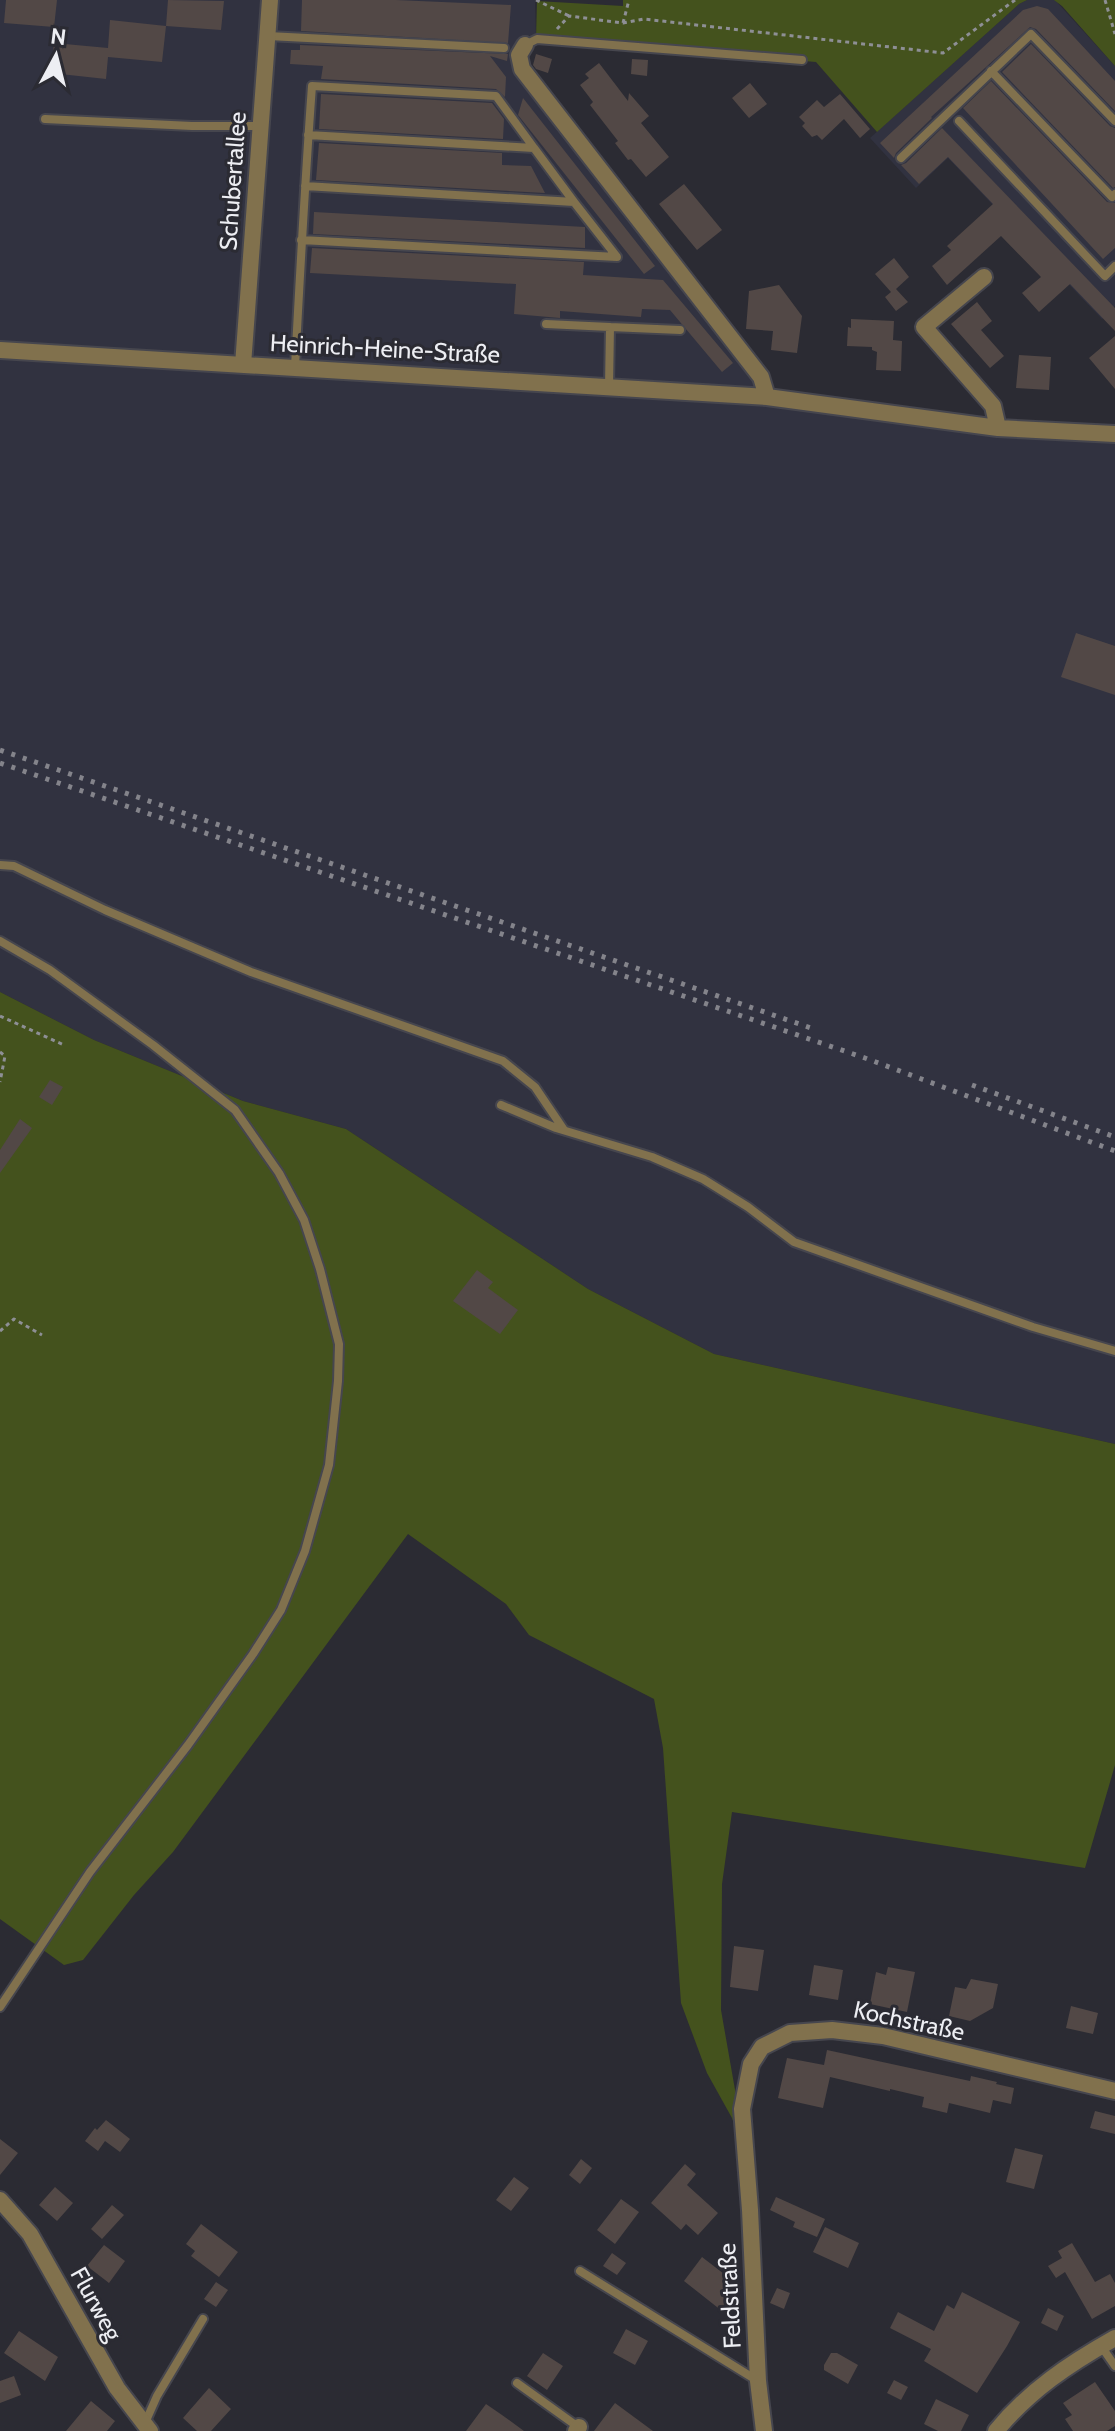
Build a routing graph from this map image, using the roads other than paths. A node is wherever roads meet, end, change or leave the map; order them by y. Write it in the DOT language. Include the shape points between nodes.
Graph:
graph roads {
  1 [pos="270,0"];
  2 [pos="268,36"];
  3 [pos="525,45"];
  4 [pos="504,48"];
  5 [pos="802,60"];
  6 [pos="991,71"];
  7 [pos="45,119"];
  8 [pos="959,121"];
  9 [pos="1115,121"];
  10 [pos="261,126"];
  11 [pos="308,135"];
  12 [pos="534,148"];
  13 [pos="901,158"];
  14 [pos="305,186"];
  15 [pos="1115,194"];
  16 [pos="574,202"];
  17 [pos="301,240"];
  18 [pos="1115,266"];
  19 [pos="984,277"];
  20 [pos="546,324"];
  21 [pos="610,327"];
  22 [pos="680,330"];
  23 [pos="0,350"];
  24 [pos="243,365"];
  25 [pos="295,368"];
  26 [pos="609,386"];
  27 [pos="767,397"];
  28 [pos="998,428"];
  29 [pos="1115,434"];
  30 [pos="0,865"];
  31 [pos="0,941"];
  32 [pos="501,1105"];
  33 [pos="565,1130"];
  34 [pos="1115,1351"];
  35 [pos="0,2007"];
  36 [pos="1115,2091"];
  37 [pos="747,2159"];
  38 [pos="0,2200"];
  39 [pos="580,2271"];
  40 [pos="203,2319"];
  41 [pos="1108,2342"];
  42 [pos="1115,2366"];
  43 [pos="758,2381"];
  44 [pos="517,2383"];
  45 [pos="147,2427"];
  46 [pos="580,2430"];
  47 [pos="764,2431"];
  48 [pos="996,2431"];
  1 -- 2 [label="street, Schubertallee"];
  2 -- 4 [label="lane"];
  2 -- 10 [label="street, Schubertallee"];
  3 -- 5 [label="lane" via="537,39"];
  3 -- 27 [label="street" via="519,55 522,69 761,377"];
  6 -- 9 [label="lane" via="1031,34"];
  6 -- 13 [label="lane"];
  6 -- 15 [label="lane" via="1112,197"];
  7 -- 10 [label="lane"];
  8 -- 18 [label="lane" via="1105,276"];
  10 -- 24 [label="street, Schubertallee"];
  11 -- 12 [label="lane"];
  11 -- 12 [label="lane" via="312,86 496,96"];
  11 -- 14 [label="lane"];
  12 -- 16 [label="lane"];
  14 -- 16 [label="lane"];
  14 -- 17 [label="lane"];
  16 -- 17 [label="lane" via="617,257"];
  17 -- 25 [label="lane"];
  19 -- 28 [label="street" via="924,327 993,406"];
  20 -- 21 [label="lane"];
  21 -- 22 [label="lane"];
  21 -- 26 [label="lane"];
  23 -- 24 [label="street, Heinrich-Heine-Straße"];
  24 -- 25 [label="street, Heinrich-Heine-Straße"];
  25 -- 26 [label="street, Heinrich-Heine-Straße"];
  26 -- 27 [label="street, Heinrich-Heine-Straße"];
  27 -- 28 [label="street, Heinrich-Heine-Straße"];
  28 -- 29 [label="street, Heinrich-Heine-Straße"];
  30 -- 33 [label="lane" via="14,866 251,972 503,1061 535,1087"];
  31 -- 35 [label="lane" via="50,970 235,1110 304,1220 339,1344 329,1465 305,1551 281,1610 188,1745 90,1872"];
  32 -- 33 [label="lane"];
  33 -- 34 [label="lane" via="703,1179 794,1242"];
  36 -- 37 [label="street, Kochstraße" via="883,2036 832,2030 790,2033 762,2047 751,2064 742,2109"];
  37 -- 43 [label="street, Feldstraße"];
  38 -- 45 [label="street, Flurweg" via="30,2234 117,2388"];
  39 -- 43 [label="lane"];
  40 -- 45 [label="lane" via="157,2396"];
  41 -- 42 [label="lane"];
  41 -- 48 [label="street" via="1035,2390"];
  43 -- 47 [label="street, Feldstraße"];
  44 -- 46 [label="lane"];
}
